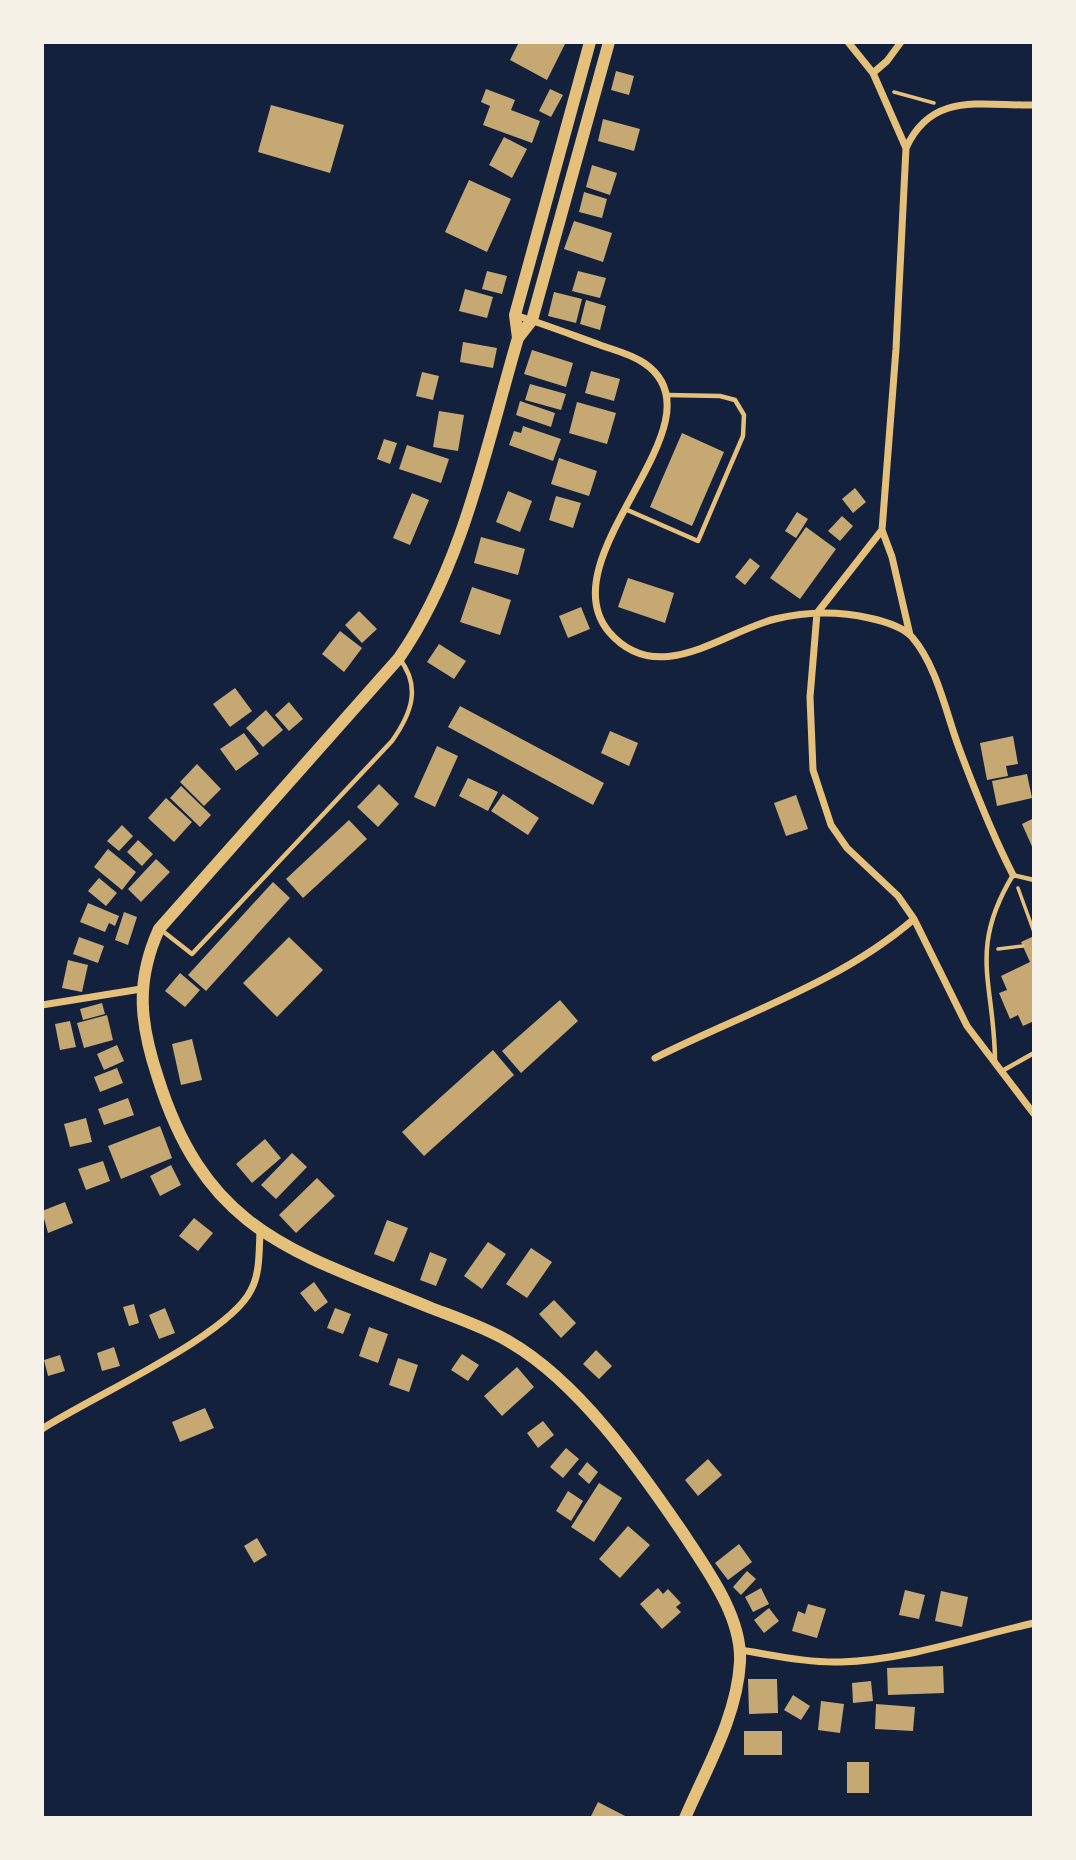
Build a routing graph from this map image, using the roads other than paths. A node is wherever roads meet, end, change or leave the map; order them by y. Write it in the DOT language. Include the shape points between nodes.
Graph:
graph roads {
  1 [pos="590,42"];
  2 [pos="609,42"];
  3 [pos="848,42"];
  4 [pos="901,42"];
  5 [pos="873,74"];
  6 [pos="1034,105"];
  7 [pos="906,148"];
  8 [pos="515,315"];
  9 [pos="531,320"];
  10 [pos="518,338"];
  11 [pos="667,394"];
  12 [pos="625,509"];
  13 [pos="882,530"];
  14 [pos="817,613"];
  15 [pos="910,635"];
  16 [pos="399,658"];
  17 [pos="1013,875"];
  18 [pos="1034,880"];
  19 [pos="914,919"];
  20 [pos="159,929"];
  21 [pos="141,989"];
  22 [pos="42,1005"];
  23 [pos="1034,1053"];
  24 [pos="655,1058"];
  25 [pos="995,1063"];
  26 [pos="1002,1071"];
  27 [pos="1034,1114"];
  28 [pos="260,1232"];
  29 [pos="42,1429"];
  30 [pos="1034,1623"];
  31 [pos="740,1650"];
  32 [pos="685,1818"];
  1 -- 8 [label="main road"];
  2 -- 9 [label="main road"];
  3 -- 5 [label="street"];
  4 -- 5 [label="street"];
  5 -- 7 [label="street"];
  6 -- 7 [label="street" via="945,107 920,123"];
  7 -- 13 [label="street"];
  8 -- 9 [label="street"];
  8 -- 10 [label="main road"];
  9 -- 10 [label="main road"];
  9 -- 11 [label="street" via="644,363 662,381"];
  10 -- 16 [label="main road" via="444,580"];
  11 -- 12 [label="street" via="664,428"];
  11 -- 12 [label="lane" via="735,400 744,415 743,436 698,541"];
  12 -- 14 [label="street" via="602,557 595,590 603,624 626,646 662,656 683,656 772,620"];
  13 -- 14 [label="street"];
  13 -- 15 [label="street"];
  14 -- 15 [label="street" via="876,619"];
  14 -- 19 [label="street" via="810,697 813,770 821,801 847,848 898,895"];
  15 -- 17 [label="street" via="928,664"];
  16 -- 20 [label="main road"];
  16 -- 20 [label="lane" via="413,684 412,701 406,720 391,741 192,954"];
  17 -- 18 [label="lane"];
  17 -- 25 [label="lane" via="991,919 985,947"];
  19 -- 24 [label="street" via="837,972"];
  19 -- 25 [label="street" via="954,1003"];
  20 -- 21 [label="main road" via="146,957"];
  21 -- 22 [label="street"];
  21 -- 28 [label="main road" via="152,1061 186,1145 208,1182"];
  23 -- 26 [label="lane"];
  25 -- 26 [label="street"];
  26 -- 27 [label="street"];
  28 -- 29 [label="street" via="252,1290 239,1308 187,1345"];
  28 -- 31 [label="main road" via="297,1253 508,1340 540,1363 614,1441 663,1504 722,1598"];
  30 -- 31 [label="street" via="864,1661 810,1661"];
  31 -- 32 [label="main road" via="738,1682 725,1727"];
}
